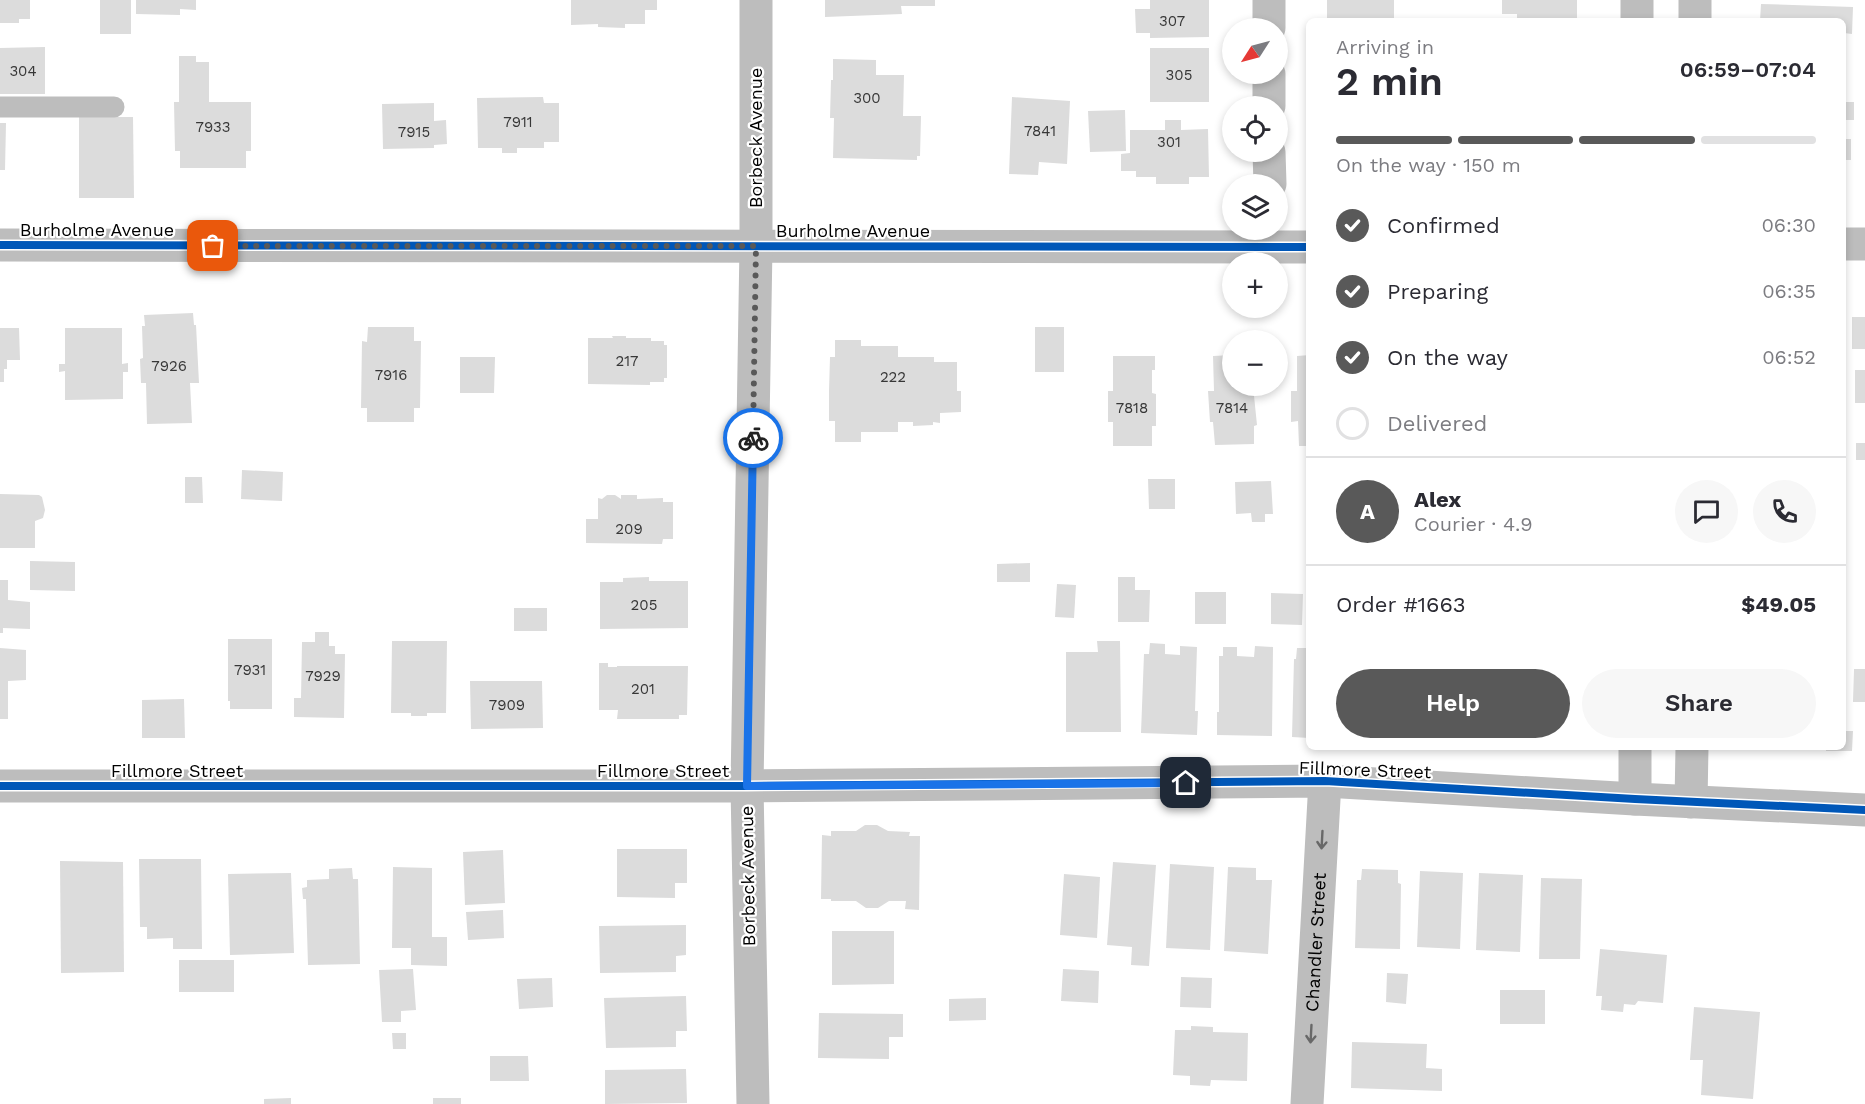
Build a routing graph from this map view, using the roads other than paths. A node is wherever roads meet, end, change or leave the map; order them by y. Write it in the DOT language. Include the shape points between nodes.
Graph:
graph roads {
  1 [pos="756,0"];
  2 [pos="1269,0"];
  3 [pos="1637,0"];
  4 [pos="1695,0"];
  5 [pos="1269,18"];
  6 [pos="1637,18"];
  7 [pos="1695,18"];
  8 [pos="0,107"];
  9 [pos="114,107"];
  10 [pos="1222,239"];
  11 [pos="1279,240"];
  12 [pos="1846,244"];
  13 [pos="1865,244"];
  14 [pos="0,245"];
  15 [pos="756,246"];
  16 [pos="1306,246"];
  17 [pos="1635,750"];
  18 [pos="1692,750"];
  19 [pos="1325,781"];
  20 [pos="0,786"];
  21 [pos="747,786"];
  22 [pos="1635,799"];
  23 [pos="1691,802"];
  24 [pos="1865,810"];
  25 [pos="753,1104"];
  26 [pos="1307,1104"];
  1 -- 15 [label="street, Borbeck Avenue"];
  2 -- 5 [label="street"];
  3 -- 6 [label="street"];
  4 -- 7 [label="street"];
  8 -- 9 [label="lane"];
  10 -- 15 [label="street, Burholme Avenue"];
  11 -- 16 [label="street, Burholme Avenue"];
  12 -- 13 [label="street"];
  14 -- 15 [label="street, Burholme Avenue"];
  15 -- 21 [label="street, Borbeck Avenue"];
  17 -- 22 [label="street"];
  18 -- 23 [label="street"];
  19 -- 21 [label="street, Fillmore Street"];
  19 -- 22 [label="street, Fillmore Street"];
  19 -- 26 [label="street, Chandler Street, one-way"];
  20 -- 21 [label="street, Fillmore Street"];
  21 -- 25 [label="street, Borbeck Avenue"];
  22 -- 23 [label="street, Fillmore Street"];
  23 -- 24 [label="street, Fillmore Street"];
}
